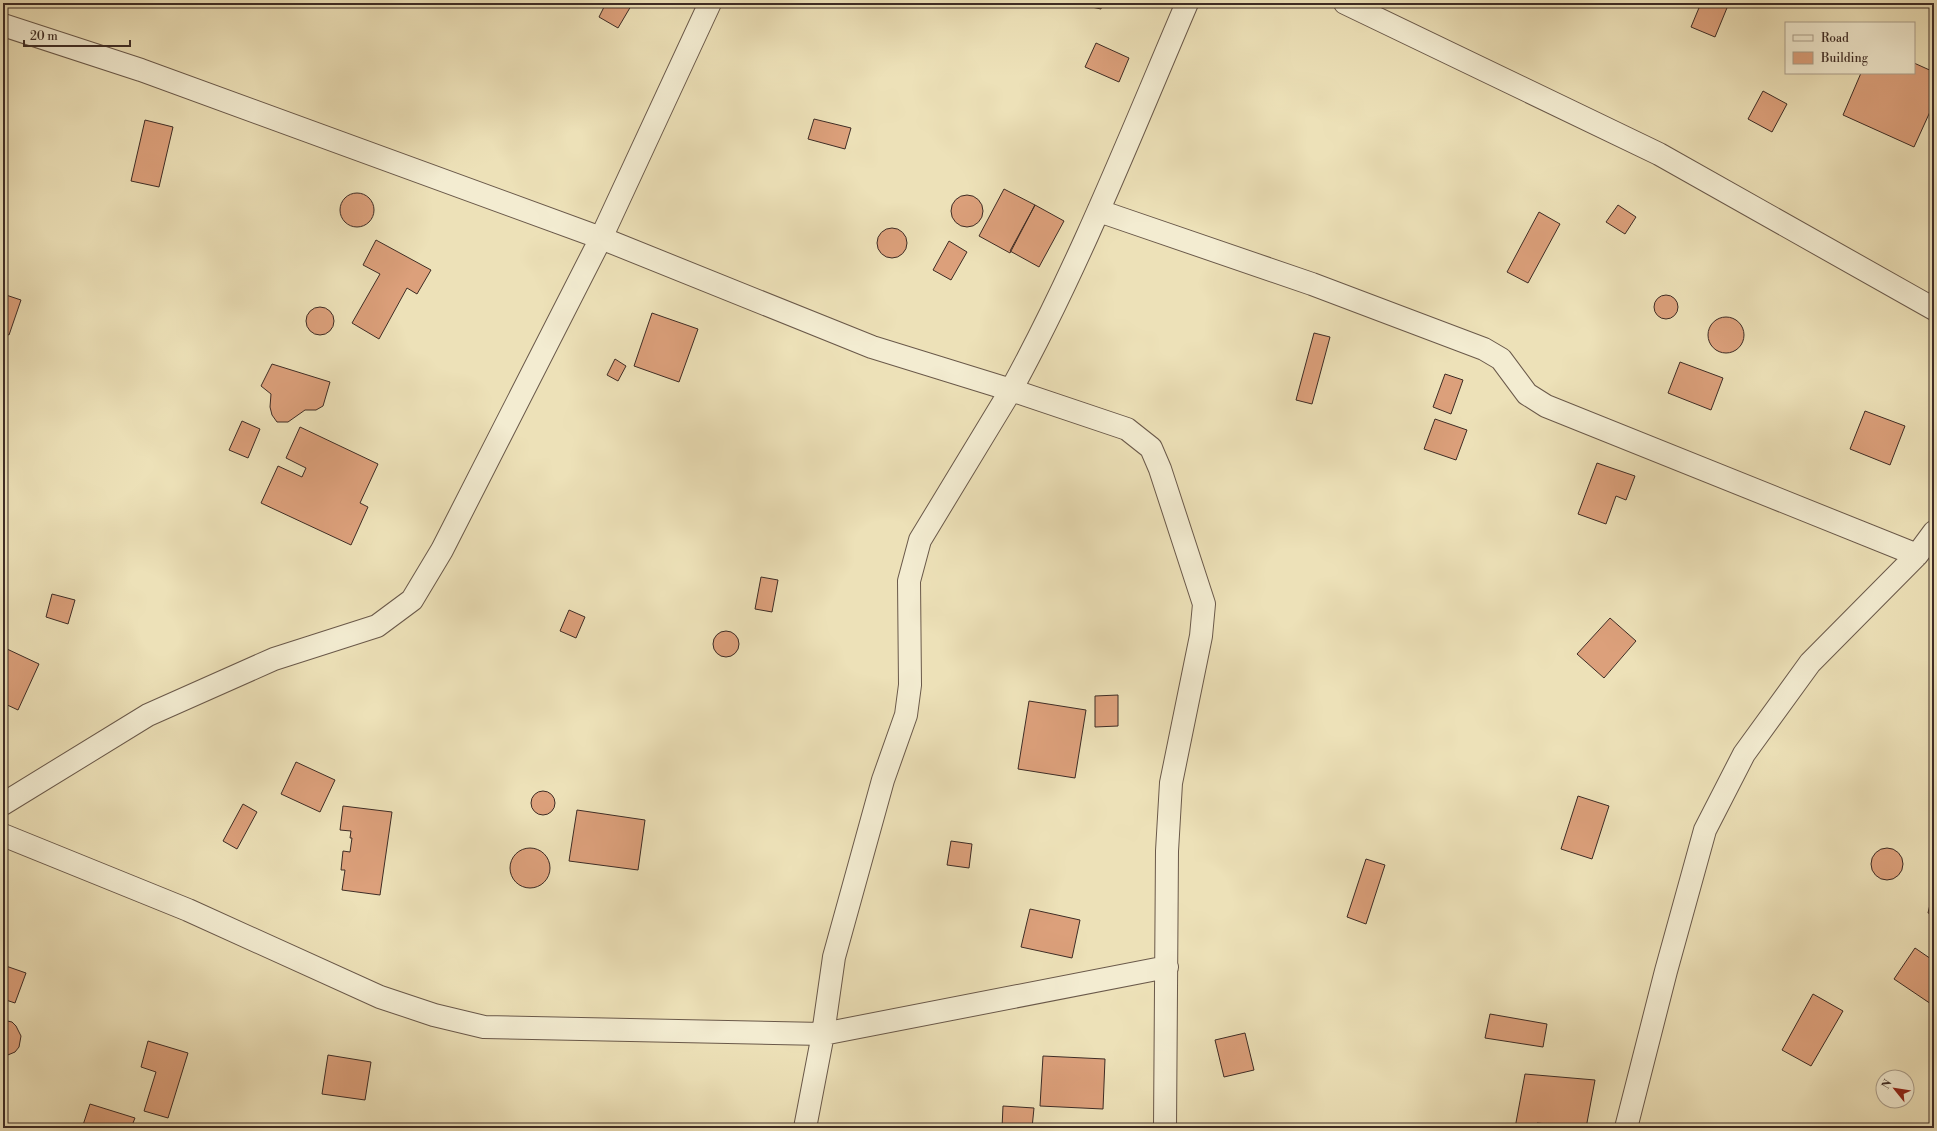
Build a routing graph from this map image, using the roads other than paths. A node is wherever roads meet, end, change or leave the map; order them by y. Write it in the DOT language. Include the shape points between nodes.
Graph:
graph roads {
  1 [pos="710,3"];
  2 [pos="1187,3"];
  3 [pos="1345,3"];
  4 [pos="3,25"];
  5 [pos="1099,211"];
  6 [pos="601,238"];
  7 [pos="1934,309"];
  8 [pos="1011,390"];
  9 [pos="1934,532"];
  10 [pos="1917,555"];
  11 [pos="3,804"];
  12 [pos="3,836"];
  13 [pos="1166,968"];
  14 [pos="824,1034"];
  15 [pos="805,1128"];
  16 [pos="1165,1128"];
  17 [pos="1626,1128"];
  1 -- 6 [label="street"];
  2 -- 5 [label="street"];
  3 -- 7 [label="street" via="1659,154"];
  4 -- 6 [label="street" via="141,70"];
  5 -- 8 [label="street" via="1040,337"];
  5 -- 10 [label="street" via="1312,284 1484,349 1500,359 1527,394 1546,406"];
  6 -- 8 [label="street" via="872,347"];
  6 -- 11 [label="street" via="442,550 412,600 377,626 274,659 148,715"];
  8 -- 13 [label="street" via="1127,429 1151,448 1204,604 1201,636 1171,784 1167,851"];
  8 -- 14 [label="street" via="920,540 909,581 910,685 906,715 883,780 834,957"];
  9 -- 10 [label="street"];
  10 -- 17 [label="street" via="1810,663 1744,754 1705,830"];
  12 -- 14 [label="street" via="188,910 380,996 434,1015 484,1027"];
  13 -- 14 [label="street"];
  13 -- 16 [label="street"];
  14 -- 15 [label="street"];
}
